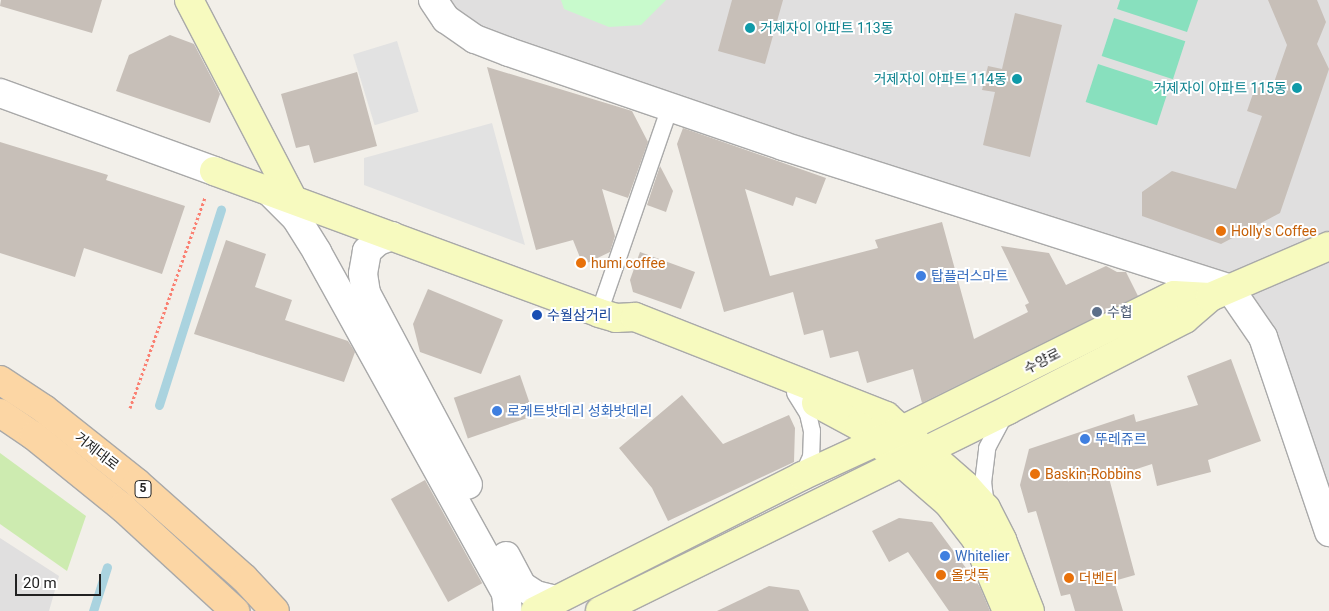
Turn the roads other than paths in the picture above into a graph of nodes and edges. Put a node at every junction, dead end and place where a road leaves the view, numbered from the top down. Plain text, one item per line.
1 (189, 0) edge
2 (433, 0) edge
3 (0, 93) edge
4 (670, 107) junction
5 (280, 194) junction
6 (392, 236) junction
7 (1329, 246) edge
8 (1220, 293) junction
9 (608, 315) junction
10 (0, 380) edge
11 (795, 393) junction
12 (1008, 410) junction
13 (0, 413) edge
14 (904, 430) junction
15 (877, 442) junction
16 (926, 449) junction
17 (900, 462) junction
18 (802, 476) junction
19 (986, 508) junction
20 (1329, 532) edge
21 (545, 606) edge
22 (234, 611) edge
23 (275, 611) edge
24 (508, 611) edge
25 (600, 611) edge
26 (1007, 611) edge
27 (1030, 611) edge

1 - 5 street
2 - 4 street
3 - 5 street
4 - 8 street
4 - 9 lane
5 - 6 street
5 - 24 street
6 - 9 street
6 - 21 street
7 - 8 street, 수양로
8 - 12 street, 수양로
8 - 14 street, 수양로
8 - 20 street
9 - 11 street
9 - 14 street
10 - 23 main road, 거제대로 / 5
11 - 15 street
11 - 18 lane
12 - 16 street, 수양로
12 - 19 lane
13 - 22 main road, 거제대로 / 5
14 - 15 street, 수양로
14 - 16 street
15 - 17 street
15 - 18 street, 수양로
16 - 17 street, 수양로
16 - 19 street
17 - 25 street, 수양로
17 - 26 street
18 - 21 street, 수양로
19 - 27 street

